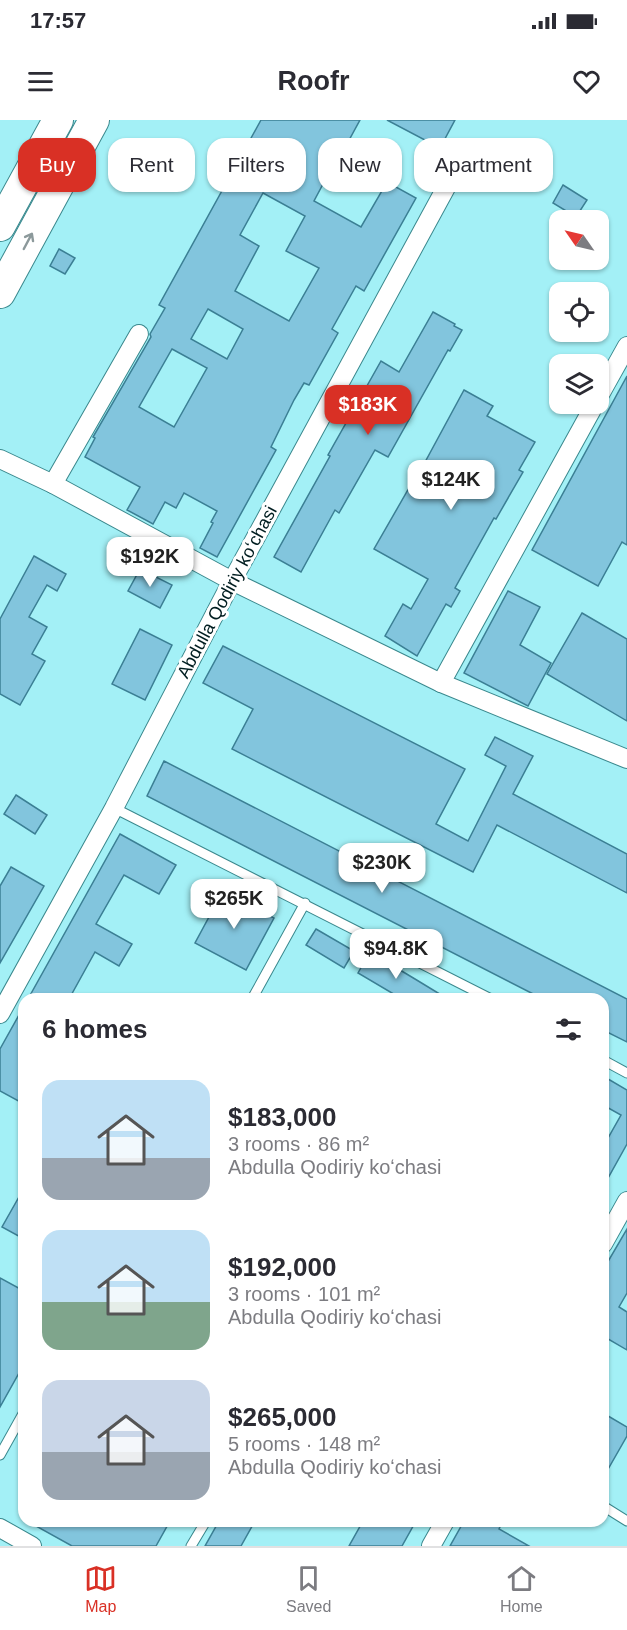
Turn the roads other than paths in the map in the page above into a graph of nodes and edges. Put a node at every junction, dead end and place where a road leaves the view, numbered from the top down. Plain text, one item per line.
1 (58, 120) edge
2 (94, 120) edge
3 (444, 192) edge
4 (0, 226) edge
5 (0, 293) edge
6 (139, 334) dead end
7 (627, 346) edge
8 (609, 378) edge
9 (590, 414) edge
10 (0, 459) edge
11 (53, 484) junction
12 (232, 581) junction
13 (441, 683) junction
14 (627, 759) edge
15 (114, 808) junction
16 (305, 903) junction
17 (255, 993) edge
18 (479, 993) edge
19 (0, 1014) edge
20 (609, 1063) edge
21 (627, 1073) edge
22 (627, 1201) edge
23 (609, 1233) edge
24 (18, 1423) edge
25 (0, 1455) edge
26 (609, 1510) edge
27 (627, 1521) edge
28 (202, 1527) edge
29 (442, 1527) edge
30 (0, 1528) edge
31 (32, 1546) edge
32 (191, 1546) edge
33 (431, 1546) edge

1 - 4 highway
5 -> 2 highway
3 - 12 street, Abdulla Qodiriy koʻchasi
6 - 11 street
7 - 8 street
9 - 13 street
10 - 11 street
11 - 12 street
12 - 13 street
12 - 15 street, Abdulla Qodiriy koʻchasi
13 - 14 street
15 - 16 lane
15 - 19 street, Abdulla Qodiriy koʻchasi
16 - 17 lane
16 - 18 lane
20 - 21 lane
22 - 23 street
24 - 25 lane
26 - 27 lane
28 - 32 lane
29 - 33 street
30 - 31 street

